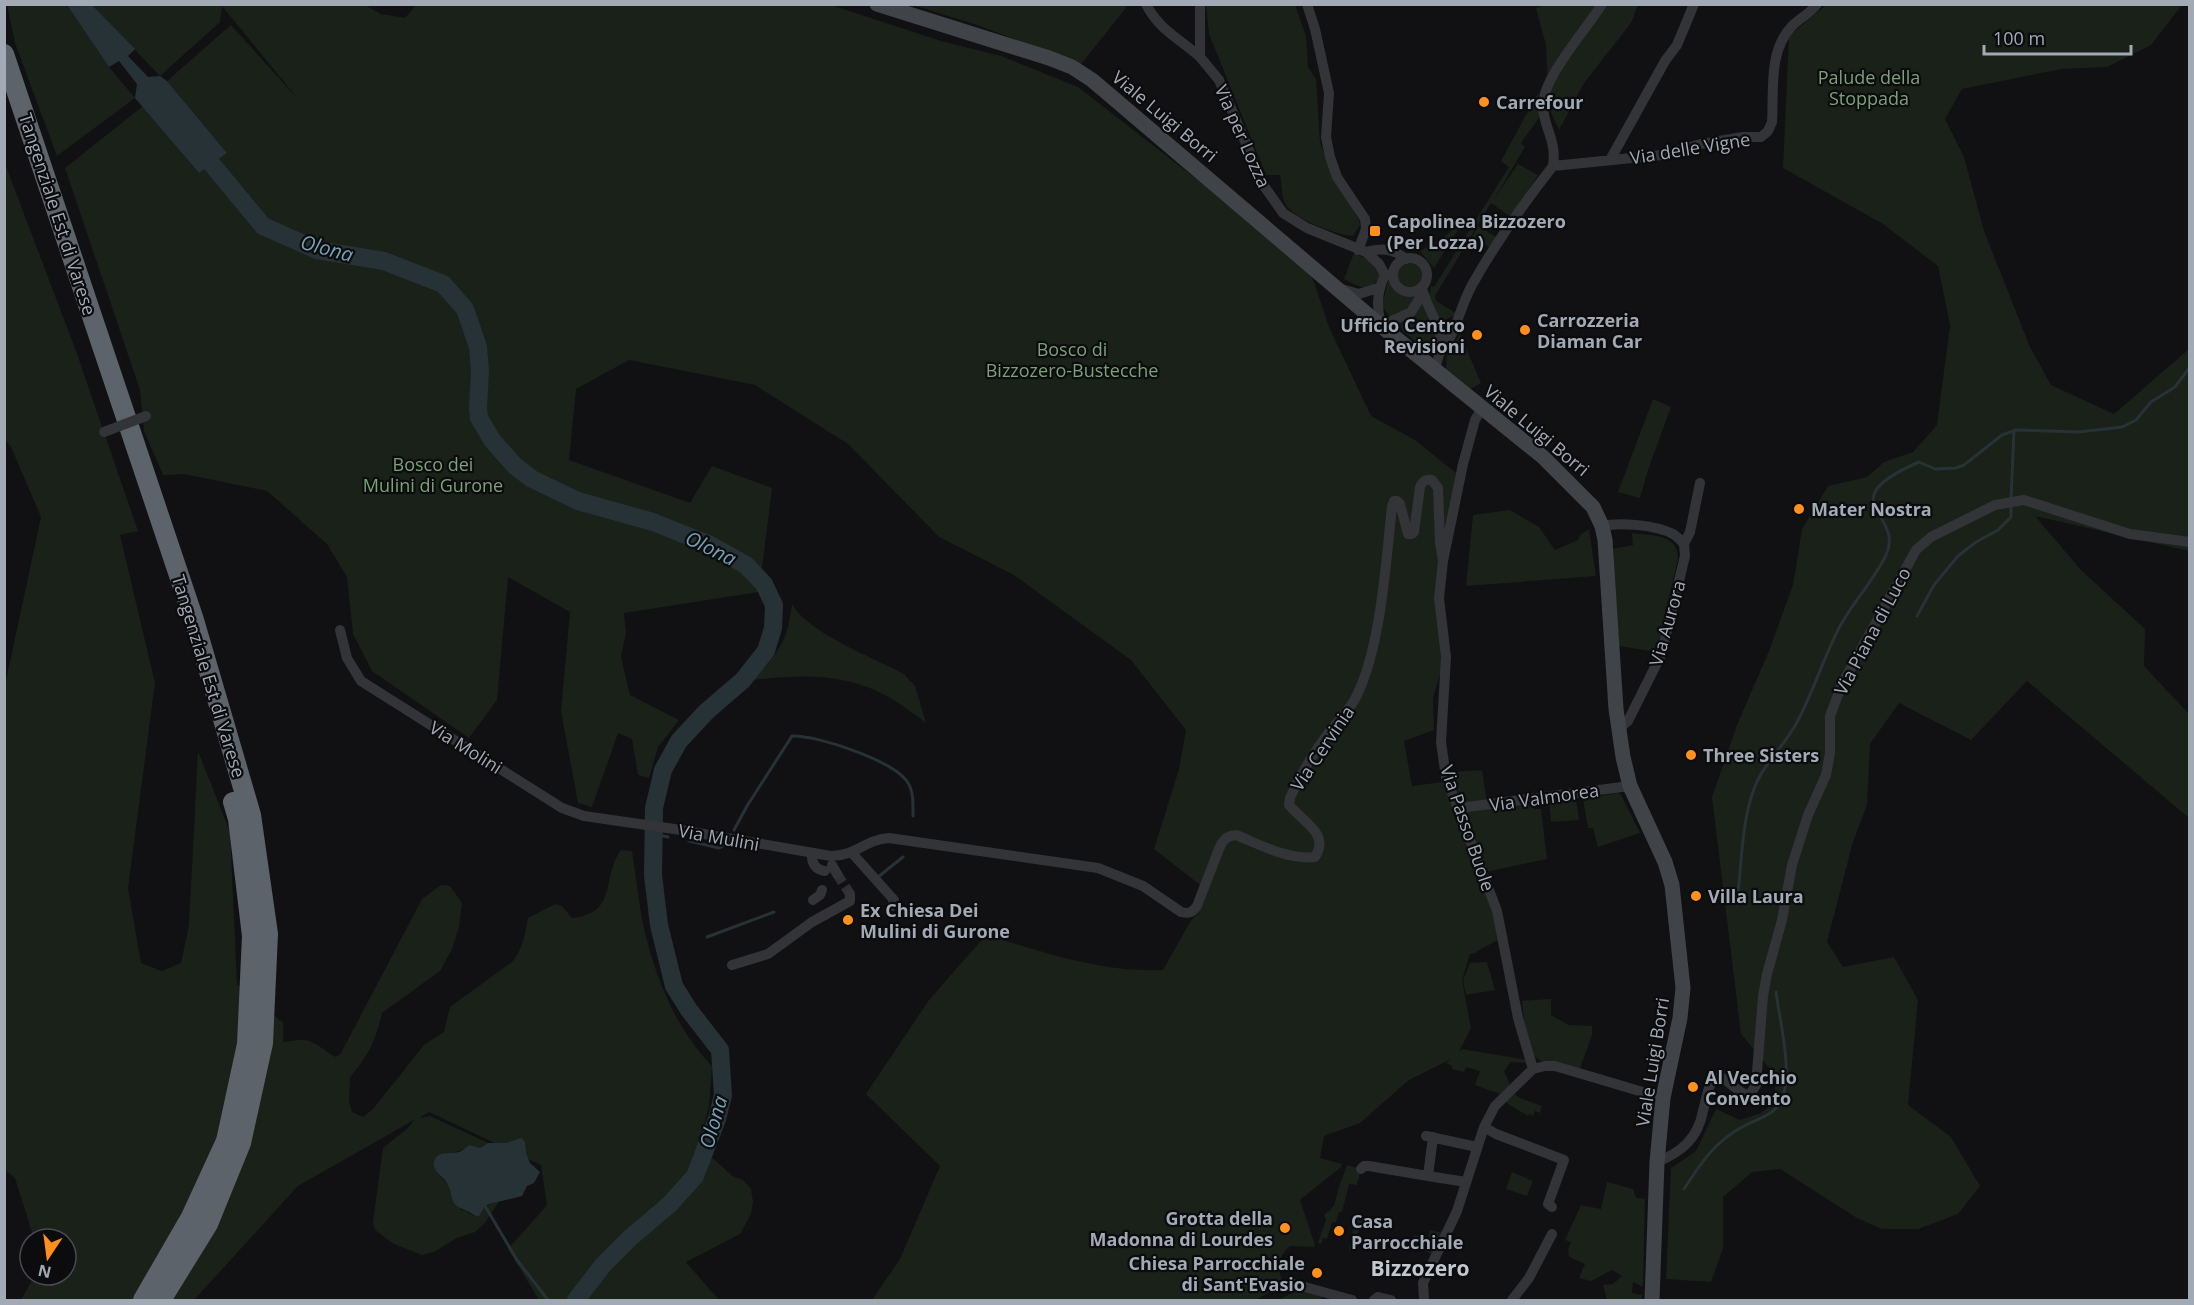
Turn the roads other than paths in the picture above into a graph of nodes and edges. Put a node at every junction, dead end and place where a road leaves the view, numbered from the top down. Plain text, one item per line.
1 (877, 4) edge
2 (1146, 4) edge
3 (1200, 4) edge
4 (1307, 4) edge
5 (1602, 4) edge
6 (1694, 4) edge
7 (1817, 4) edge
8 (4, 54) edge
9 (1200, 57) junction
10 (4, 95) edge
11 (1610, 160) junction
12 (1553, 166) junction
13 (1362, 251) junction
14 (1406, 259) junction
15 (1389, 276) junction
16 (1337, 288) junction
17 (1378, 288) junction
18 (1423, 290) junction
19 (1455, 324) junction
20 (1381, 326) junction
21 (1440, 329) junction
22 (1441, 352) junction
23 (1434, 370) junction
24 (1482, 408) junction
25 (146, 416) dead end
26 (104, 432) dead end
27 (1700, 483) dead end
28 (1602, 526) junction
29 (2190, 542) edge
30 (1684, 544) junction
31 (1443, 561) junction
32 (340, 630) dead end
33 (1619, 729) junction
34 (1630, 786) junction
35 (1459, 808) junction
36 (626, 822) joint
37 (955, 848) joint
38 (812, 853) junction
39 (852, 853) junction
40 (829, 873) junction
41 (850, 894) dead end
42 (813, 900) dead end
43 (892, 906) dead end
44 (732, 965) dead end
45 (1533, 1069) junction
46 (1663, 1098) junction
47 (1484, 1127) junction
48 (1477, 1147) junction
49 (1657, 1162) junction
50 (1361, 1169) dead end
51 (1428, 1176) junction
52 (1466, 1182) junction
53 (1552, 1207) dead end
54 (1552, 1234) dead end
55 (1294, 1284) dead end
56 (143, 1300) edge
57 (161, 1300) edge
58 (1349, 1300) edge
59 (1374, 1300) edge
60 (1391, 1300) edge
61 (1424, 1300) edge
62 (1512, 1300) edge
63 (1652, 1300) edge

1 - 16 main road, Viale Luigi Borri
2 - 9 street, Via per Lozza
3 - 9 street
4 - 13 street
5 - 12 street
6 - 11 street, Via delle Vigne
7 - 11 street, Via delle Vigne
8 - 57 highway, Tangenziale Est di Varese
9 - 13 street, Via per Lozza
10 - 56 highway, Tangenziale Est di Varese
11 - 12 street, Via delle Vigne
12 - 19 street
13 - 14 street, Via per Lozza
13 - 15 street, Via per Lozza
14 - 15 street
14 - 18 street
15 - 17 street
15 - 18 street
16 - 17 street
16 - 20 main road, Viale Luigi Borri
17 - 20 street
18 - 20 street
18 - 21 street
19 - 21 street
19 - 22 street
20 - 23 main road, Viale Luigi Borri
21 - 22 street
22 - 23 street
23 - 24 main road, Viale Luigi Borri
24 - 28 main road, Viale Luigi Borri
24 - 31 street, Via Passo Buole
25 - 26 street, bridge
27 - 30 street, Via Aurora
28 - 30 street
28 - 33 main road, Viale Luigi Borri
29 - 49 street, Via Piana di Luco
30 - 33 street, Via Aurora
31 - 35 street, Via Passo Buole
31 - 37 street, Via Cervinia
32 - 36 street, Via Molini
33 - 34 main road, Viale Luigi Borri
34 - 35 street, Via Valmorea
34 - 46 main road, Viale Luigi Borri
35 - 45 street, Via Passo Buole
36 - 38 street, Via Mulini
37 - 39 street, Via Mulini
38 - 40 street, Via Mulini
38 - 40 street
39 - 40 street, Via Mulini
39 - 43 street
40 - 42 street
41 - 44 street
45 - 46 street
45 - 47 street
46 - 49 main road, Viale Luigi Borri
47 - 48 street
47 - 53 street
48 - 51 street
48 - 52 street
49 - 63 main road, Viale Luigi Borri
50 - 51 street
51 - 52 street
52 - 61 street
54 - 62 street
55 - 58 street
59 - 60 street

